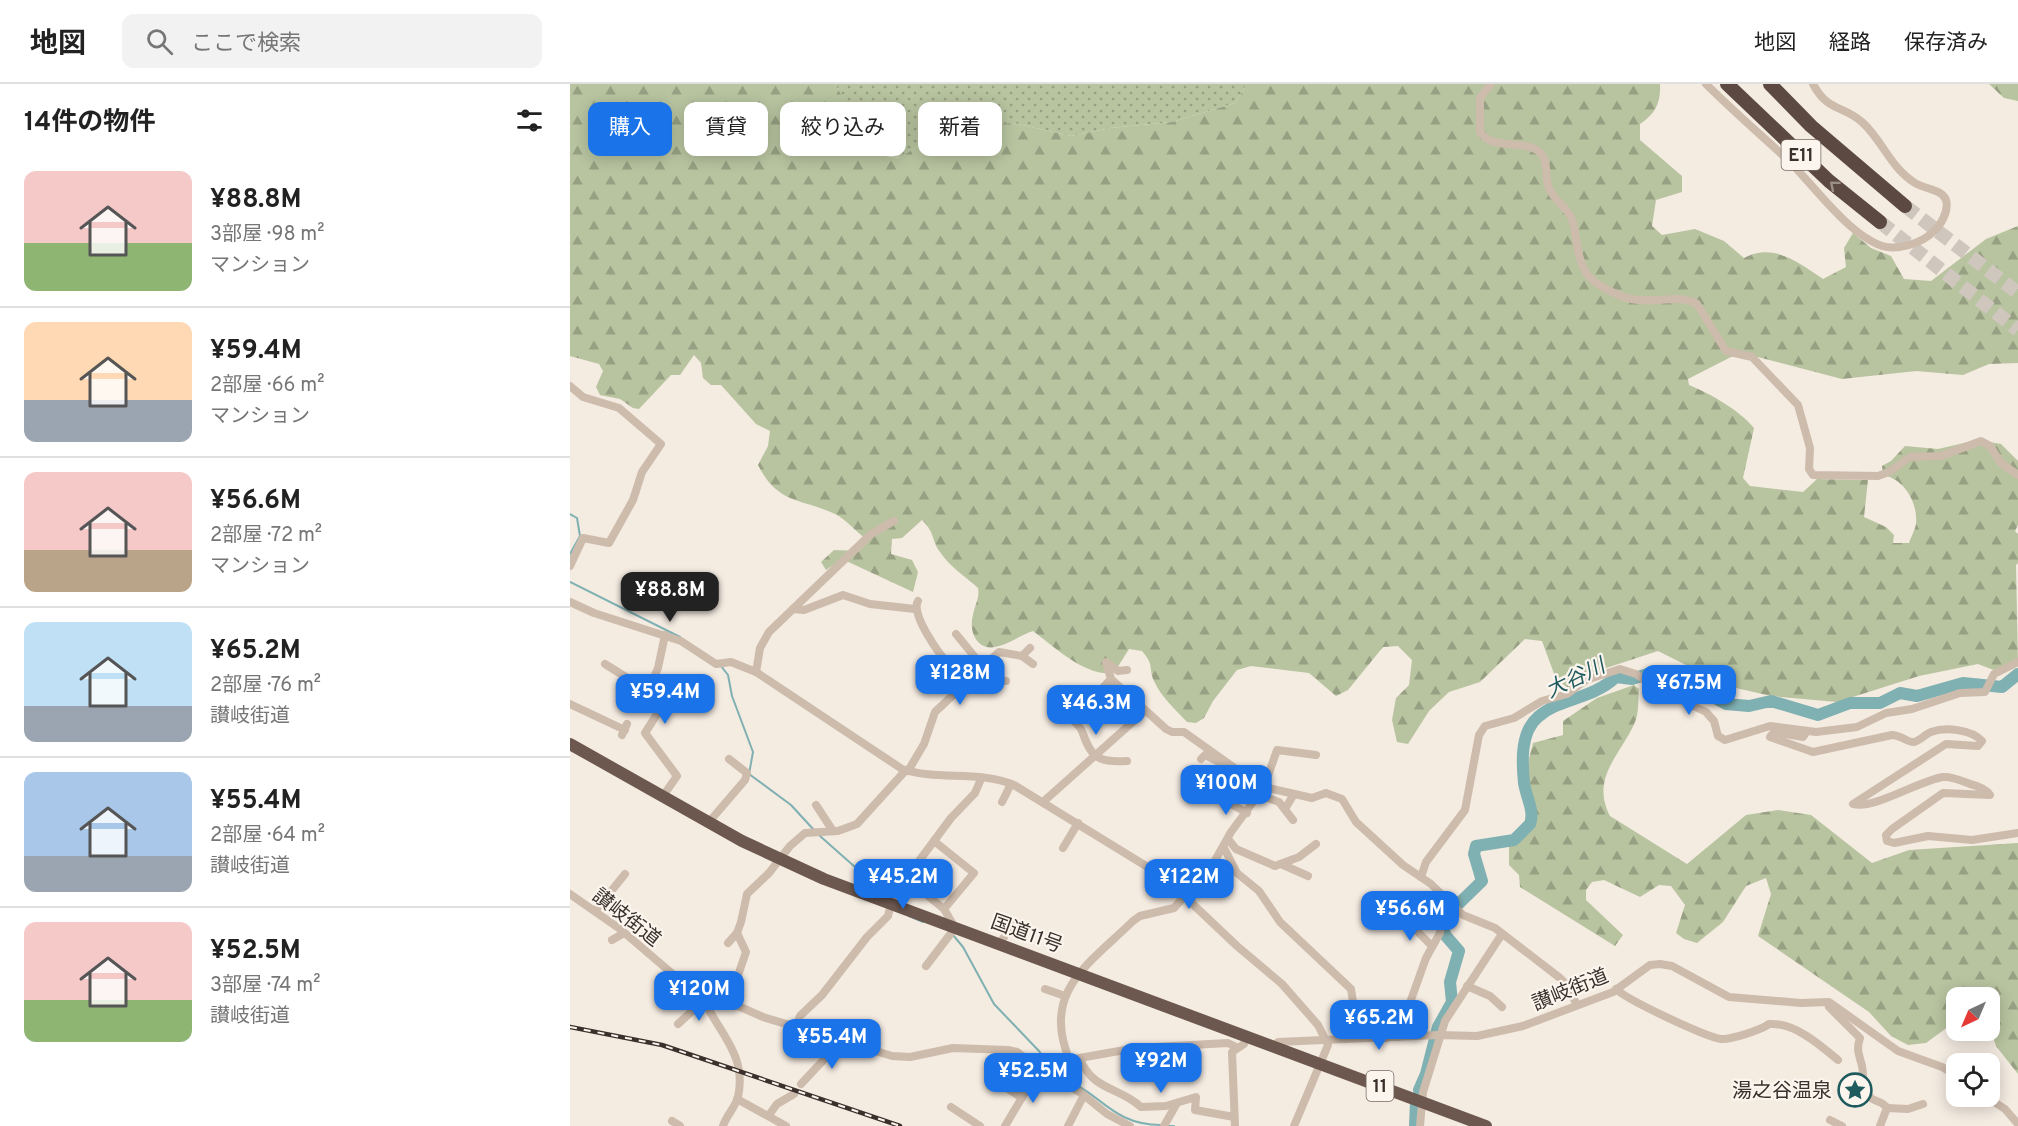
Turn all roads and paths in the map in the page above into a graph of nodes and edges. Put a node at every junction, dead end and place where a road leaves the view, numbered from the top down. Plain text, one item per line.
1 (1491, 84) edge
2 (1706, 84) edge
3 (1727, 84) edge
4 (1770, 84) edge
5 (1813, 84) edge
6 (1905, 206) tunnel mouth
7 (1880, 222) tunnel mouth
8 (570, 386) edge
9 (2018, 475) edge
10 (894, 521) dead end
11 (570, 566) edge
12 (570, 602) edge
13 (793, 609) junction
14 (956, 634) dead end
15 (665, 635) junction
16 (1030, 648) dead end
17 (1022, 656) junction
18 (2018, 662) edge
19 (604, 664) dead end
20 (1034, 664) dead end
21 (983, 667) junction
22 (1127, 670) dead end
23 (756, 672) junction
24 (970, 678) junction
25 (1111, 679) junction
26 (1005, 681) dead end
27 (648, 691) junction
28 (571, 707) edge
29 (1145, 711) junction
30 (625, 730) dead end
31 (1807, 731) junction
32 (570, 744) edge
33 (1316, 755) dead end
34 (1095, 757) junction
35 (729, 759) dead end
36 (1201, 759) dead end
37 (1126, 761) dead end
38 (1227, 763) junction
39 (907, 771) junction
40 (981, 779) junction
41 (1011, 784) junction
42 (1264, 787) junction
43 (1294, 794) junction
44 (1260, 795) junction
45 (663, 796) junction
46 (1219, 797) dead end
47 (1002, 802) dead end
48 (1043, 802) junction
49 (816, 805) dead end
50 (1285, 809) junction
51 (1247, 813) junction
52 (1293, 820) dead end
53 (709, 822) junction
54 (1078, 823) junction
55 (833, 831) junction
56 (2018, 833) edge
57 (1228, 839) junction
58 (934, 841) junction
59 (1316, 844) dead end
60 (1063, 848) dead end
61 (1224, 848) junction
62 (779, 860) junction
63 (1281, 864) junction
64 (625, 874) dead end
65 (1308, 876) dead end
66 (1421, 877) junction
67 (906, 878) junction
68 (570, 894) edge
69 (1185, 896) junction
70 (892, 904) junction
71 (1454, 906) junction
72 (944, 909) junction
73 (595, 911) junction
74 (1405, 919) dead end
75 (1015, 922) dead end
76 (958, 928) junction
77 (624, 933) junction
78 (737, 933) junction
79 (1502, 934) junction
80 (612, 940) dead end
81 (728, 943) dead end
82 (969, 943) dead end
83 (999, 944) junction
84 (1432, 946) junction
85 (926, 966) dead end
86 (1080, 974) junction
87 (1467, 986) junction
88 (1045, 989) dead end
89 (1617, 989) junction
90 (1065, 996) junction
91 (1825, 1002) junction
92 (706, 1003) junction
93 (1577, 1005) junction
94 (736, 1006) junction
95 (1502, 1007) dead end
96 (678, 1024) dead end
97 (796, 1027) junction
98 (1437, 1036) junction
99 (1396, 1037) junction
100 (1246, 1038) junction
101 (1386, 1038) junction
102 (837, 1040) junction
103 (1324, 1040) junction
104 (1141, 1047) junction
105 (1236, 1047) junction
106 (1273, 1048) junction
107 (1080, 1059) junction
108 (1838, 1060) dead end
109 (1070, 1061) junction
110 (1322, 1066) junction
111 (1039, 1069) junction
112 (1946, 1069) edge
113 (1138, 1074) dead end
114 (1052, 1075) junction
115 (1001, 1083) dead end
116 (801, 1084) dead end
117 (794, 1094) dead end
118 (1084, 1095) junction
119 (1022, 1098) junction
120 (737, 1099) junction
121 (1422, 1101) junction
122 (1177, 1103) junction
123 (1923, 1104) dead end
124 (2000, 1106) edge
125 (951, 1107) dead end
126 (1887, 1108) junction
127 (769, 1115) junction
128 (1234, 1116) junction
129 (1830, 1120) dead end
130 (672, 1121) dead end
131 (2018, 1124) edge
132 (680, 1126) edge
133 (723, 1126) edge
134 (786, 1126) edge
135 (980, 1126) edge
136 (1005, 1126) edge
137 (1068, 1126) edge
138 (1130, 1126) edge
139 (1164, 1126) edge
140 (1235, 1126) edge
141 (1294, 1126) edge
142 (1420, 1126) edge
143 (1486, 1126) edge
144 (1842, 1126) edge
145 (1880, 1126) edge

1 - 9 street
2 - 5 street
7 -> 3 highway, E11
4 - 6 highway, E11
8 - 11 street
10 - 13 street
12 - 15 street
13 - 23 street
13 - 24 street
14 - 21 street
15 - 23 street
15 - 27 street
16 - 17 street
17 - 20 street
17 - 21 street
18 - 31 street
19 - 27 street
21 - 24 street
22 - 25 street
23 - 39 street
24 - 26 street
24 - 39 street
25 - 29 street
25 - 34 street
27 - 45 street
28 - 30 street
29 - 34 street
29 - 38 street
31 - 56 street
31 - 66 street
32 - 45 highway, 国道11号 / 11
33 - 42 street
34 - 37 street
34 - 48 street
35 - 53 street
36 - 38 street
38 - 42 street
39 - 40 street
39 - 55 street
40 - 41 street
40 - 58 street
41 - 47 street
41 - 48 street
42 - 43 street
42 - 44 street
43 - 50 street
43 - 66 street
44 - 50 street
44 - 51 street
45 - 53 highway, 国道11号 / 11
46 - 51 street
48 - 54 street
49 - 55 street
50 - 52 street
51 - 57 street
53 - 62 highway, 国道11号 / 11
54 - 60 street
54 - 69 street
55 - 62 street
57 - 61 street
57 - 63 street
58 - 67 street
58 - 72 street
59 - 63 street
61 - 69 street
61 - 101 street
62 - 70 highway, 国道11号 / 11
62 - 78 street
63 - 65 street
64 - 73 street
66 - 71 street
67 - 70 street
67 - 72 street
68 - 73 street, 讃岐街道
69 - 86 street
69 - 103 street
70 - 76 highway, 国道11号 / 11
70 - 97 street
71 - 79 street
71 - 84 street
72 - 76 street
73 - 77 street, 讃岐街道
74 - 84 street
75 - 83 street
76 - 82 street
76 - 83 highway, 国道11号 / 11
76 - 85 street
77 - 80 street
77 - 92 street, 讃岐街道
78 - 81 street
78 - 94 street
79 - 87 street
79 - 93 street
83 - 86 highway, 国道11号 / 11
84 - 99 street
86 - 90 street
86 - 100 highway, 国道11号 / 11
87 - 95 street
87 - 98 street
88 - 90 street
89 - 91 street, 讃岐街道
89 - 93 street, 讃岐街道
89 - 108 street
90 - 109 street
91 - 112 street, 讃岐街道
91 - 126 street
92 - 94 street
92 - 96 street
92 - 120 street
93 - 98 street, 讃岐街道
94 - 97 street
97 - 102 street
98 - 99 street, 讃岐街道
98 - 121 street
99 - 101 street, 讃岐街道
100 - 105 street
100 - 106 highway, 国道11号 / 11
101 - 103 street, 讃岐街道
102 - 111 street
102 - 116 street
103 - 106 street, 讃岐街道
103 - 110 street
104 - 105 street
104 - 107 street
104 - 113 street
105 - 128 street
106 - 110 highway, 国道11号 / 11
107 - 109 street
107 - 122 street
109 - 114 street
110 - 121 highway, 国道11号 / 11
110 - 141 street
111 - 114 street
111 - 119 street
114 - 118 street
115 - 119 street
117 - 127 street
118 - 137 street
118 - 138 street
119 - 136 street
120 - 127 street
120 - 133 street
121 - 142 street
121 - 143 highway, 国道11号 / 11
122 - 128 street
122 - 139 street
123 - 126 street
124 - 131 street
125 - 135 street
126 - 145 street
127 - 134 street
128 - 140 street
129 - 144 street
130 - 132 street

